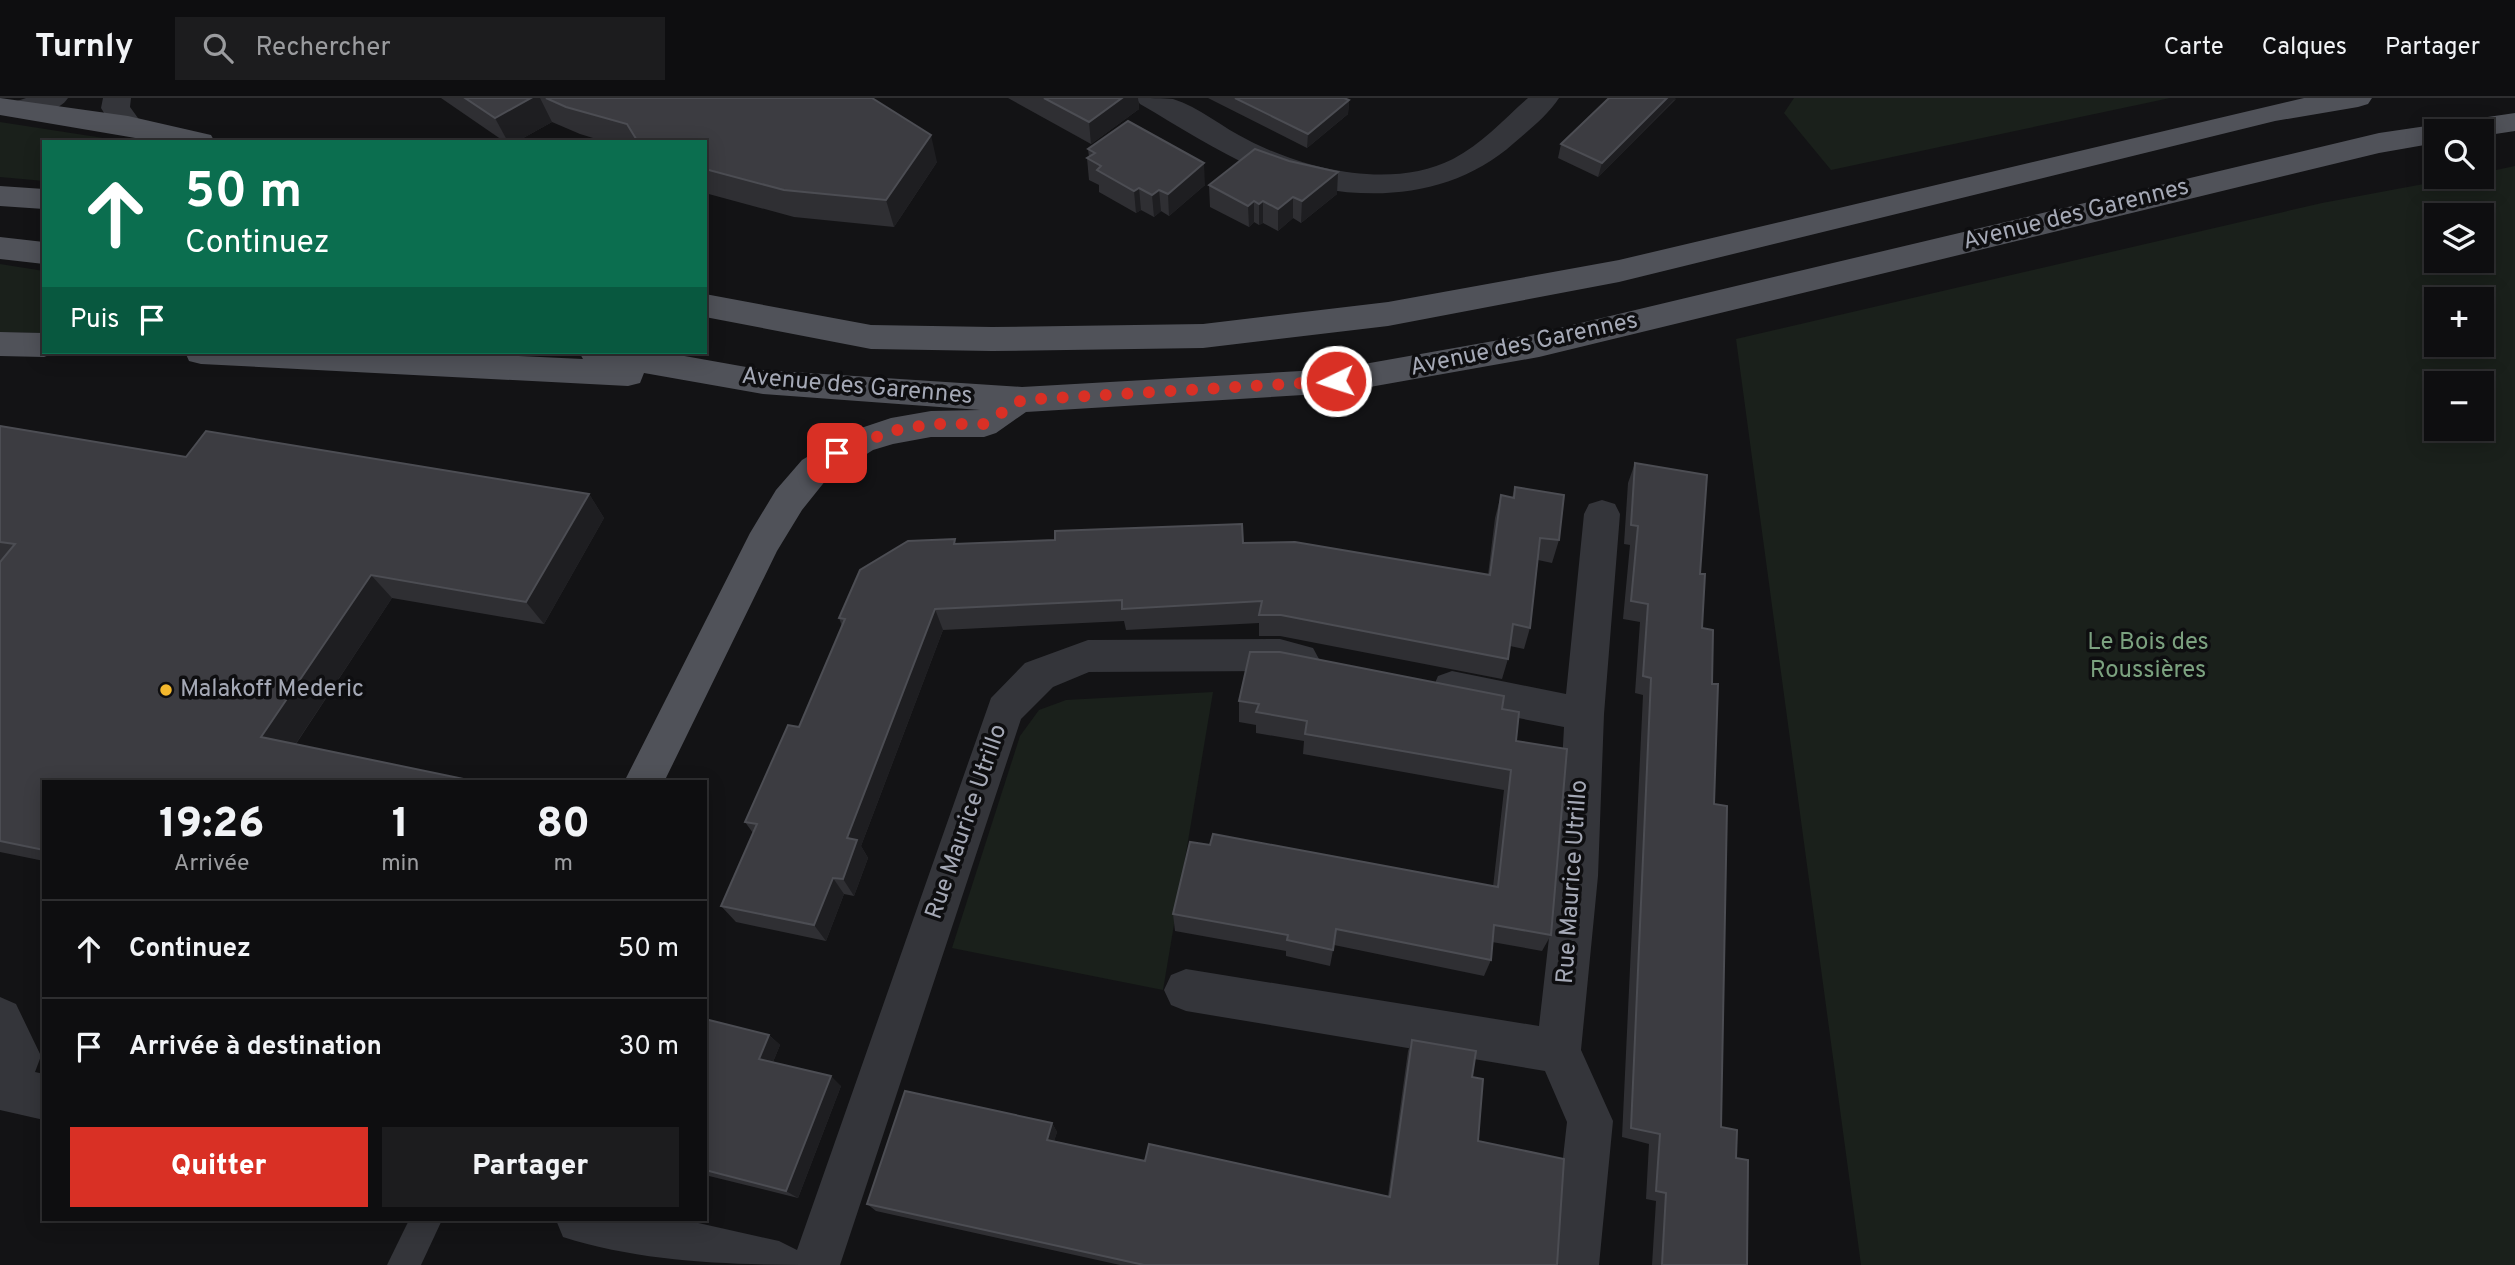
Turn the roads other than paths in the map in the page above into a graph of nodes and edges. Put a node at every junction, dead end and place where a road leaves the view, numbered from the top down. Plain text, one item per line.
1 (54, 98) edge
2 (117, 98) edge
3 (1150, 98) edge
4 (1545, 98) edge
5 (2358, 98) edge
6 (12, 108) edge
7 (2515, 122) edge
8 (128, 125) junction
9 (2494, 125) edge
10 (2424, 136) edge
11 (192, 140) edge
12 (0, 196) edge
13 (42, 199) edge
14 (0, 247) edge
15 (42, 253) edge
16 (713, 305) edge
17 (0, 344) edge
18 (42, 345) edge
19 (238, 354) edge
20 (606, 354) edge
21 (763, 382) junction
22 (1022, 400) junction
23 (1602, 513) dead end
24 (1333, 665) edge
25 (1412, 681) edge
26 (1584, 714) junction
27 (644, 780) edge
28 (1186, 990) dead end
29 (0, 1019) edge
30 (1559, 1051) junction
31 (0, 1087) edge
32 (42, 1097) edge
33 (426, 1221) edge
34 (584, 1221) edge
35 (404, 1265) edge
36 (779, 1265) edge
37 (816, 1265) edge
38 (1575, 1265) edge

1 - 6 street
2 - 8 street
3 - 4 street
5 - 16 main road
6 - 8 main road
7 - 9 main road
8 - 11 main road
10 - 22 main road, Avenue des Garennes
12 - 13 main road
14 - 15 main road
17 - 18 main road
19 - 21 main road
20 - 21 main road, Avenue des Garennes
21 - 22 main road, Avenue des Garennes
22 - 27 main road
23 - 26 street, Rue Maurice Utrillo
24 - 37 street, Rue Maurice Utrillo
25 - 26 street
26 - 30 street, Rue Maurice Utrillo
28 - 30 street
29 - 31 street
30 - 38 street, Rue Maurice Utrillo
31 - 32 street
33 - 35 lane
34 - 36 street

